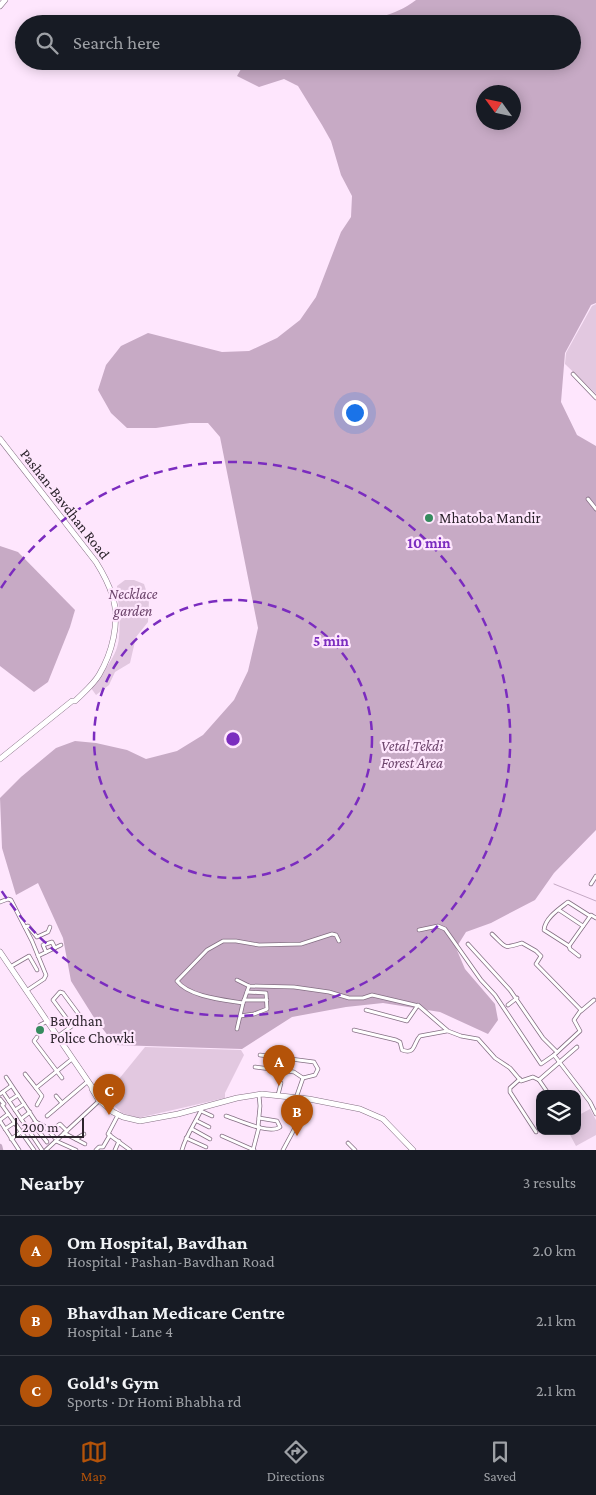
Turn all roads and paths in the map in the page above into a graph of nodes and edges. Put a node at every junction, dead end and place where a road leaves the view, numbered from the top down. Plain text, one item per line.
1 (4, 0) edge
2 (0, 6) edge
3 (573, 374) dead end
4 (596, 398) edge
5 (0, 439) edge
6 (588, 499) dead end
7 (596, 509) edge
8 (0, 759) edge
9 (596, 876) edge
10 (591, 884) dead end
11 (0, 902) edge
12 (559, 910) junction
13 (591, 915) junction
14 (596, 918) edge
15 (583, 926) junction
16 (25, 927) junction
17 (50, 927) dead end
18 (419, 930) dead end
19 (492, 934) dead end
20 (338, 941) dead end
21 (468, 944) dead end
22 (61, 945) dead end
23 (569, 946) junction
24 (55, 948) junction
25 (0, 952) edge
26 (46, 952) junction
27 (38, 956) junction
28 (579, 956) dead end
29 (10, 968) junction
30 (37, 970) dead end
31 (237, 980) dead end
32 (250, 986) junction
33 (25, 991) junction
34 (248, 992) junction
35 (517, 998) junction
36 (267, 1000) junction
37 (594, 1000) dead end
38 (244, 1002) junction
39 (418, 1005) junction
40 (508, 1005) dead end
41 (366, 1010) dead end
42 (581, 1011) junction
43 (240, 1016) junction
44 (46, 1022) junction
45 (70, 1023) junction
46 (40, 1025) dead end
47 (237, 1029) dead end
48 (354, 1030) dead end
49 (448, 1031) junction
50 (37, 1037) dead end
51 (57, 1038) junction
52 (577, 1047) dead end
53 (555, 1054) junction
54 (260, 1055) dead end
55 (72, 1059) junction
56 (559, 1062) junction
57 (254, 1068) dead end
58 (57, 1072) junction
59 (24, 1074) dead end
60 (6, 1077) dead end
61 (62, 1078) dead end
62 (303, 1078) junction
63 (520, 1080) junction
64 (539, 1080) junction
65 (87, 1082) junction
66 (281, 1083) dead end
67 (11, 1086) junction
68 (36, 1088) junction
69 (546, 1090) edge
70 (1, 1093) edge
71 (259, 1094) junction
72 (18, 1095) junction
73 (56, 1096) dead end
74 (278, 1096) junction
75 (0, 1098) edge
76 (299, 1098) junction
77 (308, 1099) junction
78 (100, 1100) junction
79 (9, 1101) junction
80 (62, 1103) junction
81 (24, 1104) junction
82 (37, 1105) dead end
83 (1, 1106) edge
84 (202, 1109) junction
85 (15, 1110) junction
86 (30, 1112) junction
87 (302, 1112) junction
88 (8, 1114) junction
89 (596, 1114) edge
90 (118, 1115) junction
91 (47, 1116) dead end
92 (212, 1116) dead end
93 (226, 1116) dead end
94 (259, 1118) junction
95 (21, 1119) junction
96 (0, 1121) edge
97 (197, 1121) junction
98 (14, 1123) junction
99 (35, 1123) junction
100 (56, 1127) dead end
101 (209, 1127) dead end
102 (258, 1127) junction
103 (28, 1128) junction
104 (5, 1129) junction
105 (192, 1129) junction
106 (67, 1132) junction
107 (536, 1132) dead end
108 (21, 1133) junction
109 (84, 1134) dead end
110 (110, 1135) junction
111 (222, 1136) dead end
112 (186, 1138) junction
113 (11, 1139) junction
114 (75, 1139) junction
115 (210, 1139) dead end
116 (56, 1140) junction
117 (46, 1142) dead end
118 (119, 1142) junction
119 (348, 1143) dead end
120 (85, 1144) dead end
121 (206, 1147) dead end
122 (104, 1148) edge
123 (125, 1148) edge
124 (19, 1150) edge
125 (34, 1150) edge
126 (42, 1150) edge
127 (46, 1150) edge
128 (76, 1150) edge
129 (96, 1150) edge
130 (115, 1150) edge
131 (130, 1150) edge
132 (182, 1150) edge
133 (254, 1150) edge
134 (283, 1150) edge
135 (354, 1150) edge
136 (410, 1150) edge

1 - 2 main road
3 - 4 street
5 - 8 main road, Pashan-Bavdhan Road
6 - 7 street
9 - 10 street
11 - 16 street
12 - 13 street
12 - 15 street
12 - 23 street
13 - 14 street
13 - 15 street
15 - 23 street
16 - 17 street
16 - 27 street
18 - 53 street
19 - 42 street
20 - 38 street
21 - 35 street
22 - 24 street
23 - 28 street
24 - 26 street
24 - 26 street
25 - 29 main road
26 - 27 street
27 - 33 street
29 - 30 street
29 - 33 main road
31 - 32 street
32 - 34 street
32 - 39 street
33 - 44 main road
34 - 36 street
34 - 38 street
35 - 40 street
35 - 53 street
36 - 38 street
36 - 43 street
37 - 42 street
38 - 43 street
39 - 41 street
39 - 49 street
42 - 53 street
43 - 47 street
44 - 46 street
44 - 51 main road
45 - 45 street
45 - 51 street
48 - 49 street
49 - 63 street
50 - 58 street
51 - 55 main road
52 - 56 street
53 - 56 street
54 - 62 street
55 - 58 street
55 - 65 main road
56 - 64 street
56 - 89 street
57 - 62 street
58 - 61 street
58 - 68 street
59 - 68 street
60 - 67 street
62 - 76 street
63 - 64 street
63 - 107 street
64 - 69 street
65 - 78 main road
65 - 80 street
66 - 74 street
67 - 70 street
67 - 72 street
68 - 82 street
70 - 79 street
71 - 74 main road
71 - 84 main road
71 - 94 street
72 - 79 street
72 - 81 street
73 - 80 street
74 - 76 main road
75 - 83 street
76 - 77 main road
76 - 87 street
77 - 87 street
77 - 136 main road
78 - 90 main road
78 - 106 street
79 - 85 street
80 - 91 street
81 - 85 street
81 - 86 street
83 - 88 street
84 - 90 main road
84 - 92 street
84 - 97 street
85 - 95 street
86 - 95 street
86 - 99 street
87 - 134 street
88 - 96 street
88 - 98 street
90 - 110 street
93 - 102 street
94 - 102 street
94 - 102 street
95 - 103 street
96 - 104 street
97 - 101 street
97 - 105 street
98 - 104 street
98 - 108 street
99 - 103 street
99 - 116 street
99 - 117 street
100 - 106 street
102 - 133 street
103 - 108 street
103 - 126 street
104 - 113 street
105 - 112 street
105 - 115 street
106 - 114 street
106 - 116 street
108 - 113 street
108 - 125 street
109 - 114 street
110 - 118 street
110 - 122 street
111 - 133 street
112 - 121 street
112 - 132 street
113 - 124 street
114 - 120 street
116 - 127 street
116 - 128 street
118 - 123 street
118 - 130 street
119 - 135 street
122 - 129 street
123 - 131 street

